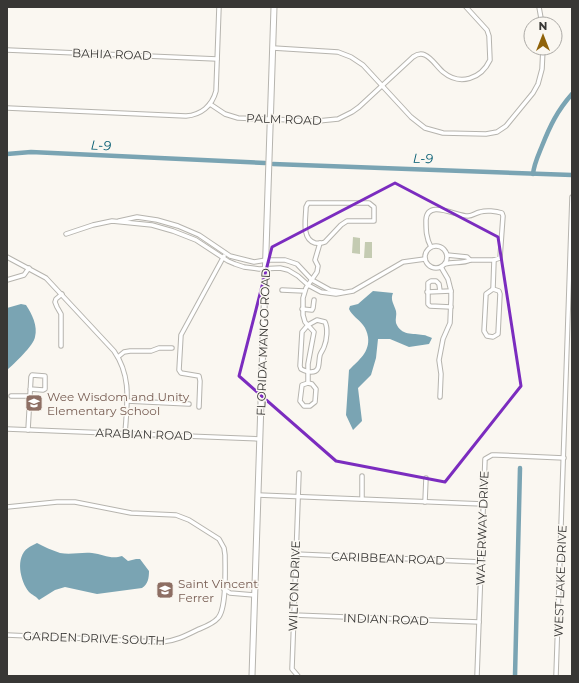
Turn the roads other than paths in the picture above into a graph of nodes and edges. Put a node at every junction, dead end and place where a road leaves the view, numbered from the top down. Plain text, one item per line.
1 (219, 7) edge
2 (274, 7) edge
3 (466, 7) edge
4 (273, 48) junction
5 (7, 50) edge
6 (543, 56) edge
7 (217, 58) junction
8 (382, 86) junction
9 (210, 104) junction
10 (7, 108) edge
11 (270, 119) junction
12 (572, 197) edge
13 (572, 210) edge
14 (118, 221) junction
15 (66, 234) dead end
16 (320, 243) junction
17 (431, 247) junction
18 (226, 253) junction
19 (447, 255) junction
20 (7, 257) edge
21 (222, 257) junction
22 (425, 259) junction
23 (266, 260) junction
24 (470, 260) junction
25 (494, 260) junction
26 (445, 264) junction
27 (441, 267) junction
28 (29, 268) junction
29 (266, 269) junction
30 (7, 280) edge
31 (312, 280) junction
32 (308, 285) junction
33 (493, 289) junction
34 (282, 290) dead end
35 (304, 291) junction
36 (440, 291) junction
37 (427, 292) junction
38 (451, 292) junction
39 (343, 293) junction
40 (62, 294) junction
41 (314, 300) dead end
42 (451, 307) junction
43 (302, 309) junction
44 (308, 325) junction
45 (61, 346) dead end
46 (172, 348) dead end
47 (118, 357) junction
48 (308, 372) junction
49 (308, 384) junction
50 (30, 389) junction
51 (11, 396) dead end
52 (30, 396) junction
53 (440, 397) dead end
54 (127, 401) junction
55 (189, 404) dead end
56 (199, 407) dead end
57 (7, 429) edge
58 (28, 430) junction
59 (126, 434) junction
60 (260, 439) junction
61 (564, 458) junction
62 (299, 473) dead end
63 (362, 476) dead end
64 (426, 478) dead end
65 (258, 495) junction
66 (298, 497) junction
67 (362, 499) junction
68 (425, 502) junction
69 (483, 504) junction
70 (7, 507) edge
71 (295, 554) junction
72 (481, 562) junction
73 (255, 585) junction
74 (224, 589) junction
75 (254, 595) junction
76 (293, 615) junction
77 (479, 622) junction
78 (7, 635) edge
79 (296, 675) edge
80 (252, 676) edge
81 (477, 676) edge
82 (556, 676) edge

1 - 7 street
2 - 4 street, FLORIDA MANGO ROAD
3 - 8 street, PALM ROAD
4 - 8 street
4 - 11 street, FLORIDA MANGO ROAD
5 - 7 street, BAHIA ROAD
6 - 8 street
7 - 9 street
8 - 11 street, PALM ROAD
9 - 10 street
9 - 11 street, PALM ROAD
11 - 23 street, FLORIDA MANGO ROAD
12 - 13 street, WEST LAKE DRIVE
13 - 61 street, WEST LAKE DRIVE
14 - 15 street
14 - 18 street
14 - 21 street
16 - 16 street
16 - 31 street
17 - 19 street
17 - 22 street
17 - 25 street
18 - 21 street
18 - 23 street
19 - 24 street
19 - 26 street
20 - 28 street
21 - 29 street
21 - 56 street
22 - 27 street
22 - 39 street
23 - 29 street, FLORIDA MANGO ROAD
23 - 31 street
24 - 25 street
24 - 26 street
25 - 33 street
26 - 27 street
27 - 38 street
28 - 30 street
28 - 40 street
29 - 32 street
29 - 60 street, FLORIDA MANGO ROAD
31 - 32 street
31 - 39 street
32 - 35 street
32 - 39 street
33 - 33 street
34 - 35 street
35 - 43 street
36 - 37 street
36 - 37 street
36 - 38 street
37 - 42 street
38 - 42 street
40 - 45 street
40 - 47 street
41 - 43 street
42 - 53 street
43 - 44 street
44 - 48 street
44 - 48 street
44 - 48 street
46 - 47 street
47 - 54 street
48 - 49 street
49 - 49 street
50 - 50 street
50 - 52 street
51 - 52 street
52 - 58 street
54 - 55 street
54 - 59 street
57 - 58 street, ARABIAN ROAD
58 - 59 street, ARABIAN ROAD
59 - 60 street, ARABIAN ROAD
60 - 65 street, FLORIDA MANGO ROAD
61 - 69 street, WATERWAY DRIVE
61 - 82 street, WEST LAKE DRIVE
62 - 66 street, WILTON DRIVE
63 - 67 street
64 - 68 street
65 - 66 street
65 - 73 street, FLORIDA MANGO ROAD
66 - 67 street
66 - 71 street, WILTON DRIVE
67 - 68 street
68 - 69 street
69 - 72 street, WATERWAY DRIVE
70 - 74 street, GARDEN DRIVE SOUTH
71 - 72 street, CARIBBEAN ROAD
71 - 76 street, WILTON DRIVE
72 - 77 street, WATERWAY DRIVE
73 - 74 street
73 - 75 street, FLORIDA MANGO ROAD
74 - 75 street
74 - 78 street, GARDEN DRIVE SOUTH
75 - 80 street, FLORIDA MANGO ROAD
76 - 77 street, INDIAN ROAD
76 - 79 street, WILTON DRIVE
77 - 81 street, WATERWAY DRIVE

